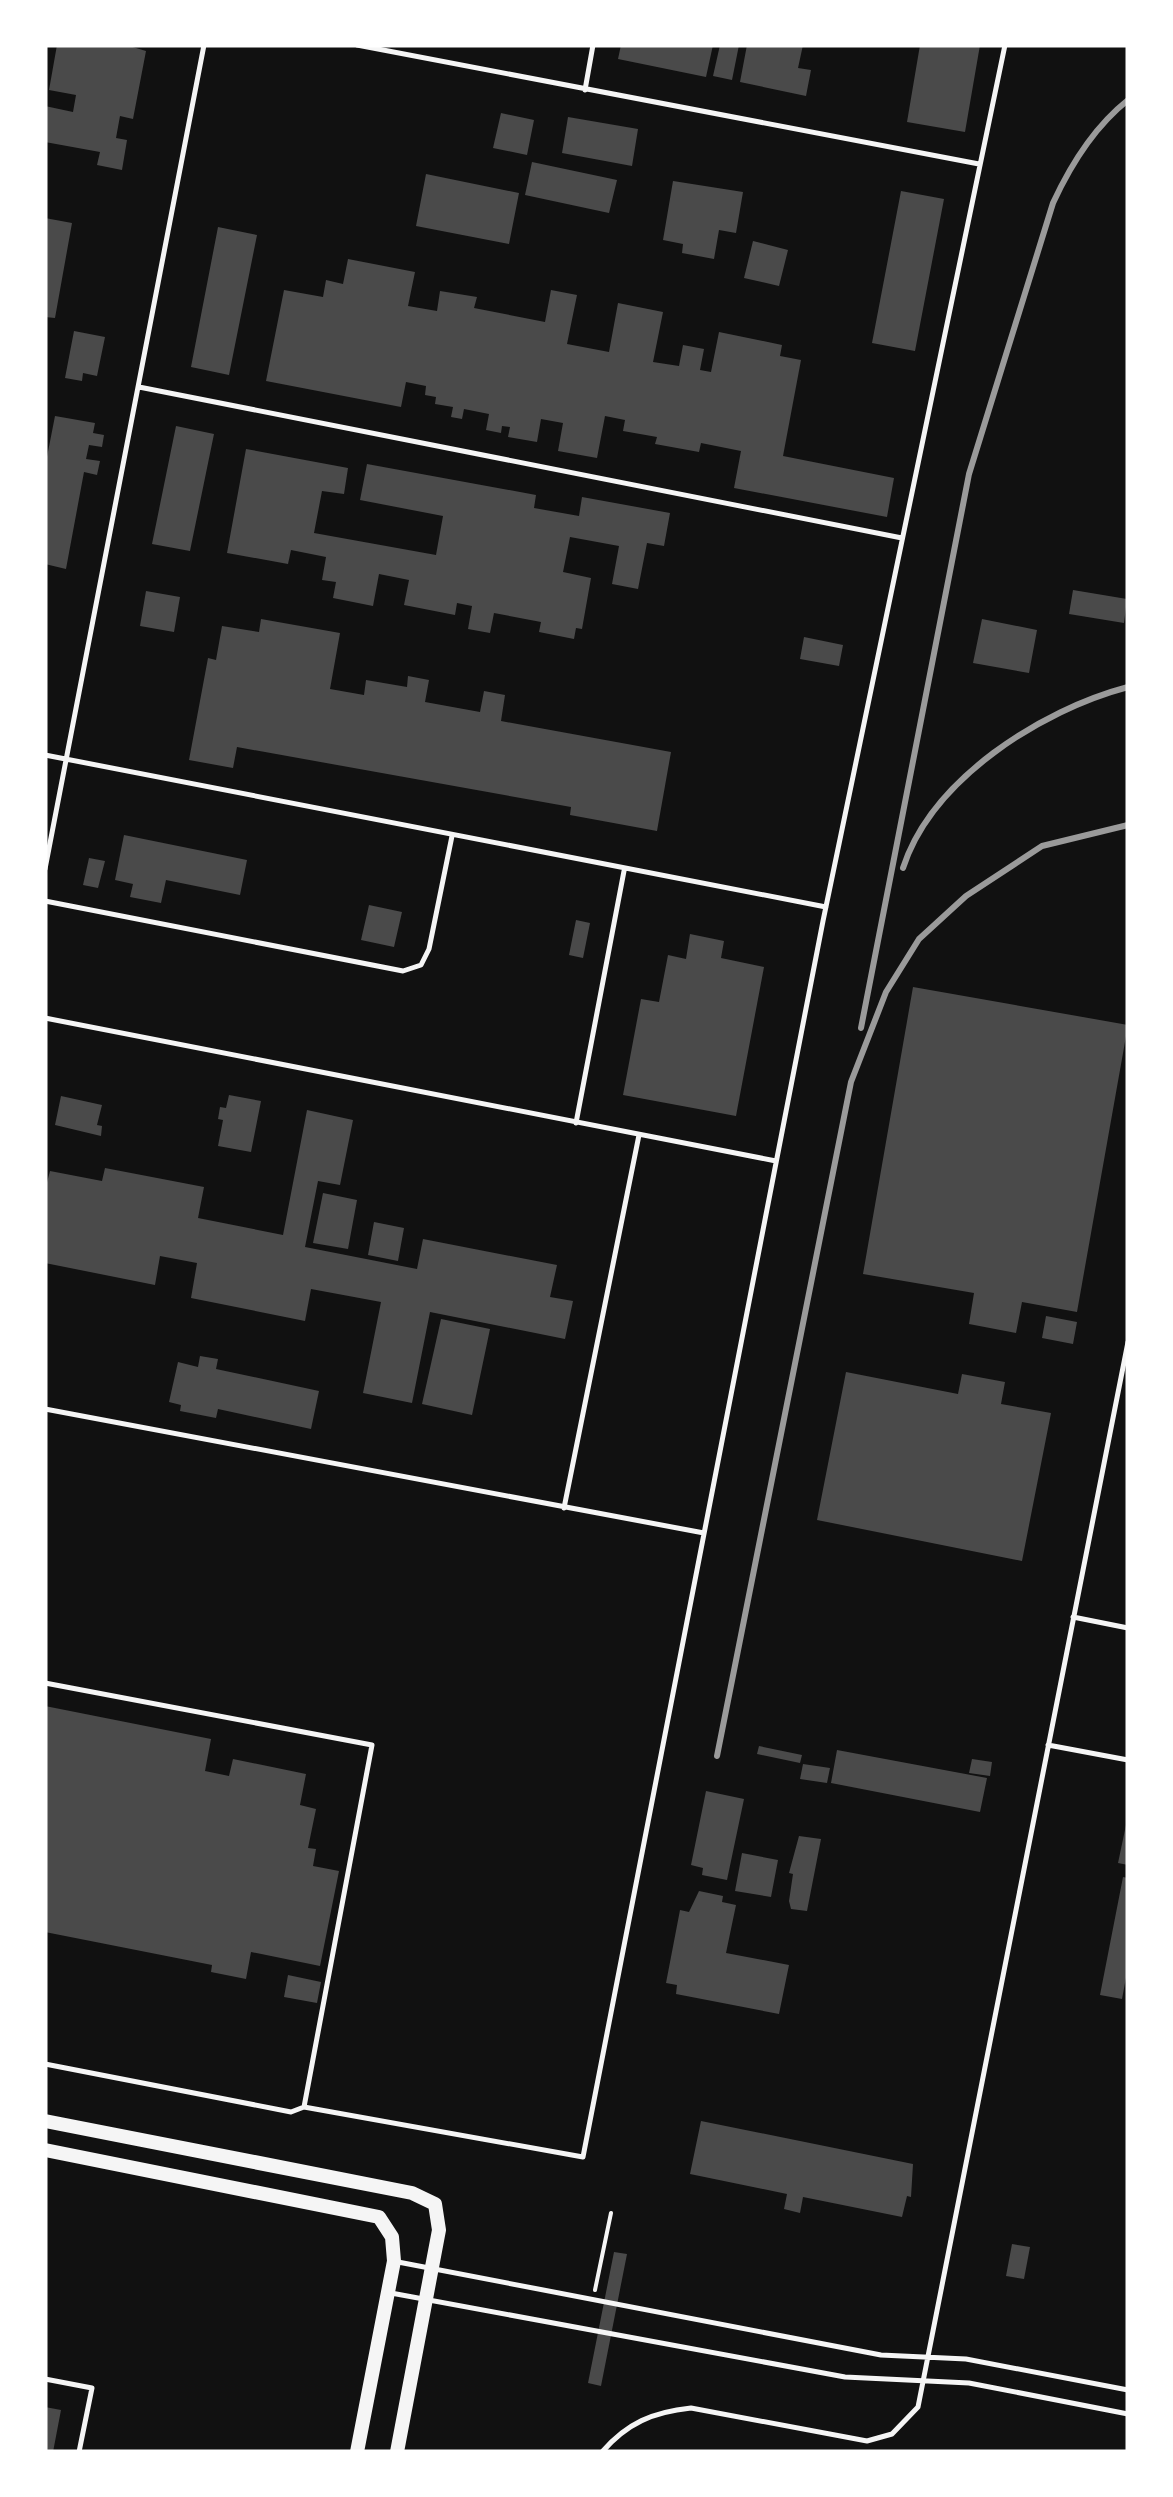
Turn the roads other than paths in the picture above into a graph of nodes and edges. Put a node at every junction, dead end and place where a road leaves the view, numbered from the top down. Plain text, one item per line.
1 (204, 45) edge
2 (357, 45) edge
3 (593, 45) edge
4 (1005, 45) edge
5 (584, 90) junction
6 (979, 164) junction
7 (140, 387) junction
8 (903, 538) junction
9 (45, 755) edge
10 (66, 760) junction
11 (452, 836) junction
12 (45, 868) edge
13 (624, 871) junction
14 (45, 901) edge
15 (826, 908) junction
16 (45, 1018) edge
17 (576, 1123) junction
18 (639, 1135) junction
19 (776, 1162) junction
20 (1128, 1342) edge
21 (45, 1409) edge
22 (564, 1508) junction
23 (704, 1532) junction
24 (1073, 1618) junction
25 (1128, 1628) edge
26 (45, 1683) edge
27 (1048, 1745) junction
28 (1128, 1760) edge
29 (45, 2064) edge
30 (304, 2107) junction
31 (45, 2121) edge
32 (45, 2150) edge
33 (394, 2262) junction
34 (433, 2269) junction
35 (388, 2292) junction
36 (428, 2300) junction
37 (928, 2358) junction
38 (45, 2379) edge
39 (923, 2381) junction
40 (1128, 2390) edge
41 (1128, 2414) edge
42 (79, 2452) edge
43 (357, 2452) edge
44 (398, 2452) edge
45 (602, 2452) edge

1 - 7 lane
2 - 5 lane
3 - 5 lane
4 - 6 lane
5 - 6 lane
6 - 8 lane
7 - 8 lane
7 - 10 lane
8 - 15 lane
9 - 10 lane
10 - 11 lane
10 - 12 lane
11 - 13 lane
11 - 14 lane
13 - 15 lane
13 - 17 lane
15 - 19 lane
16 - 17 lane
17 - 18 lane
18 - 19 lane
18 - 22 lane
19 - 23 lane
20 - 24 lane
21 - 22 lane
22 - 23 lane
23 - 30 lane
24 - 25 lane
24 - 27 lane
26 - 30 lane
27 - 28 lane
27 - 37 lane
29 - 30 lane
31 - 34 street
32 - 33 street
33 - 34 lane
33 - 35 street
34 - 36 street
34 - 37 lane
35 - 36 lane
35 - 43 street
36 - 39 lane
36 - 44 street
37 - 39 lane
37 - 40 lane
38 - 42 lane
39 - 41 lane
39 - 45 lane

